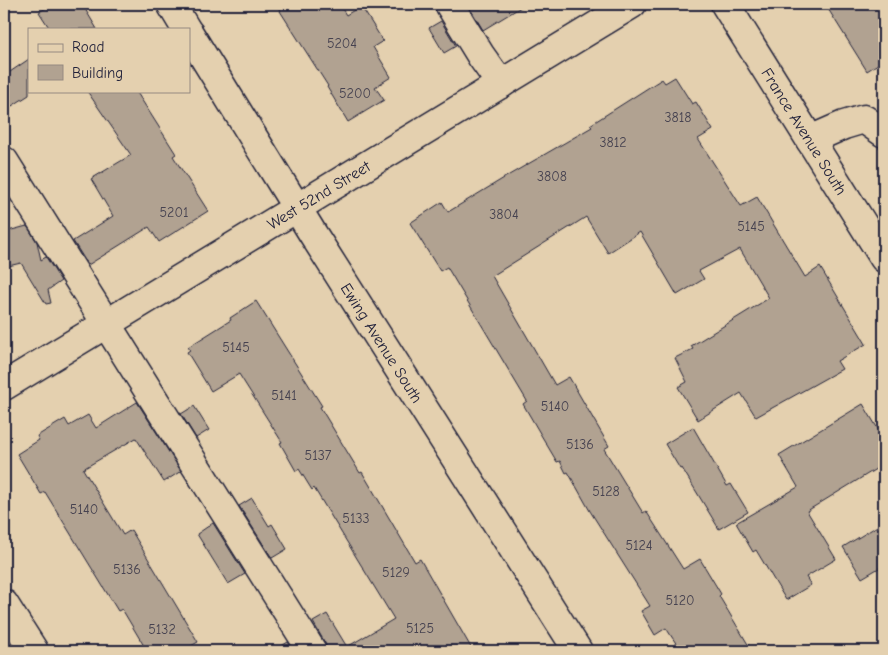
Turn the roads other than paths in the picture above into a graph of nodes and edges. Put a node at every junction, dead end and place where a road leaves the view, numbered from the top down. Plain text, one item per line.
1 (170, 4) edge
2 (448, 4) edge
3 (632, 4) edge
4 (724, 4) edge
5 (185, 28) edge
6 (190, 35) edge
7 (501, 84) junction
8 (884, 133) edge
9 (810, 140) junction
10 (4, 161) edge
11 (297, 208) junction
12 (884, 258) edge
13 (106, 324) junction
14 (4, 386) edge
15 (8, 620) edge
16 (34, 651) edge
17 (312, 651) edge
18 (578, 651) edge

1 - 5 street
2 - 7 street
3 - 7 street, West 52nd Street
4 - 9 street, France Avenue South
6 - 11 street, Ewing Avenue South
7 - 11 street, West 52nd Street
8 - 9 street
9 - 12 street, France Avenue South
10 - 13 street
11 - 13 street, West 52nd Street
11 - 18 street, Ewing Avenue South
13 - 14 street, West 52nd Street
13 - 17 street
15 - 16 street

